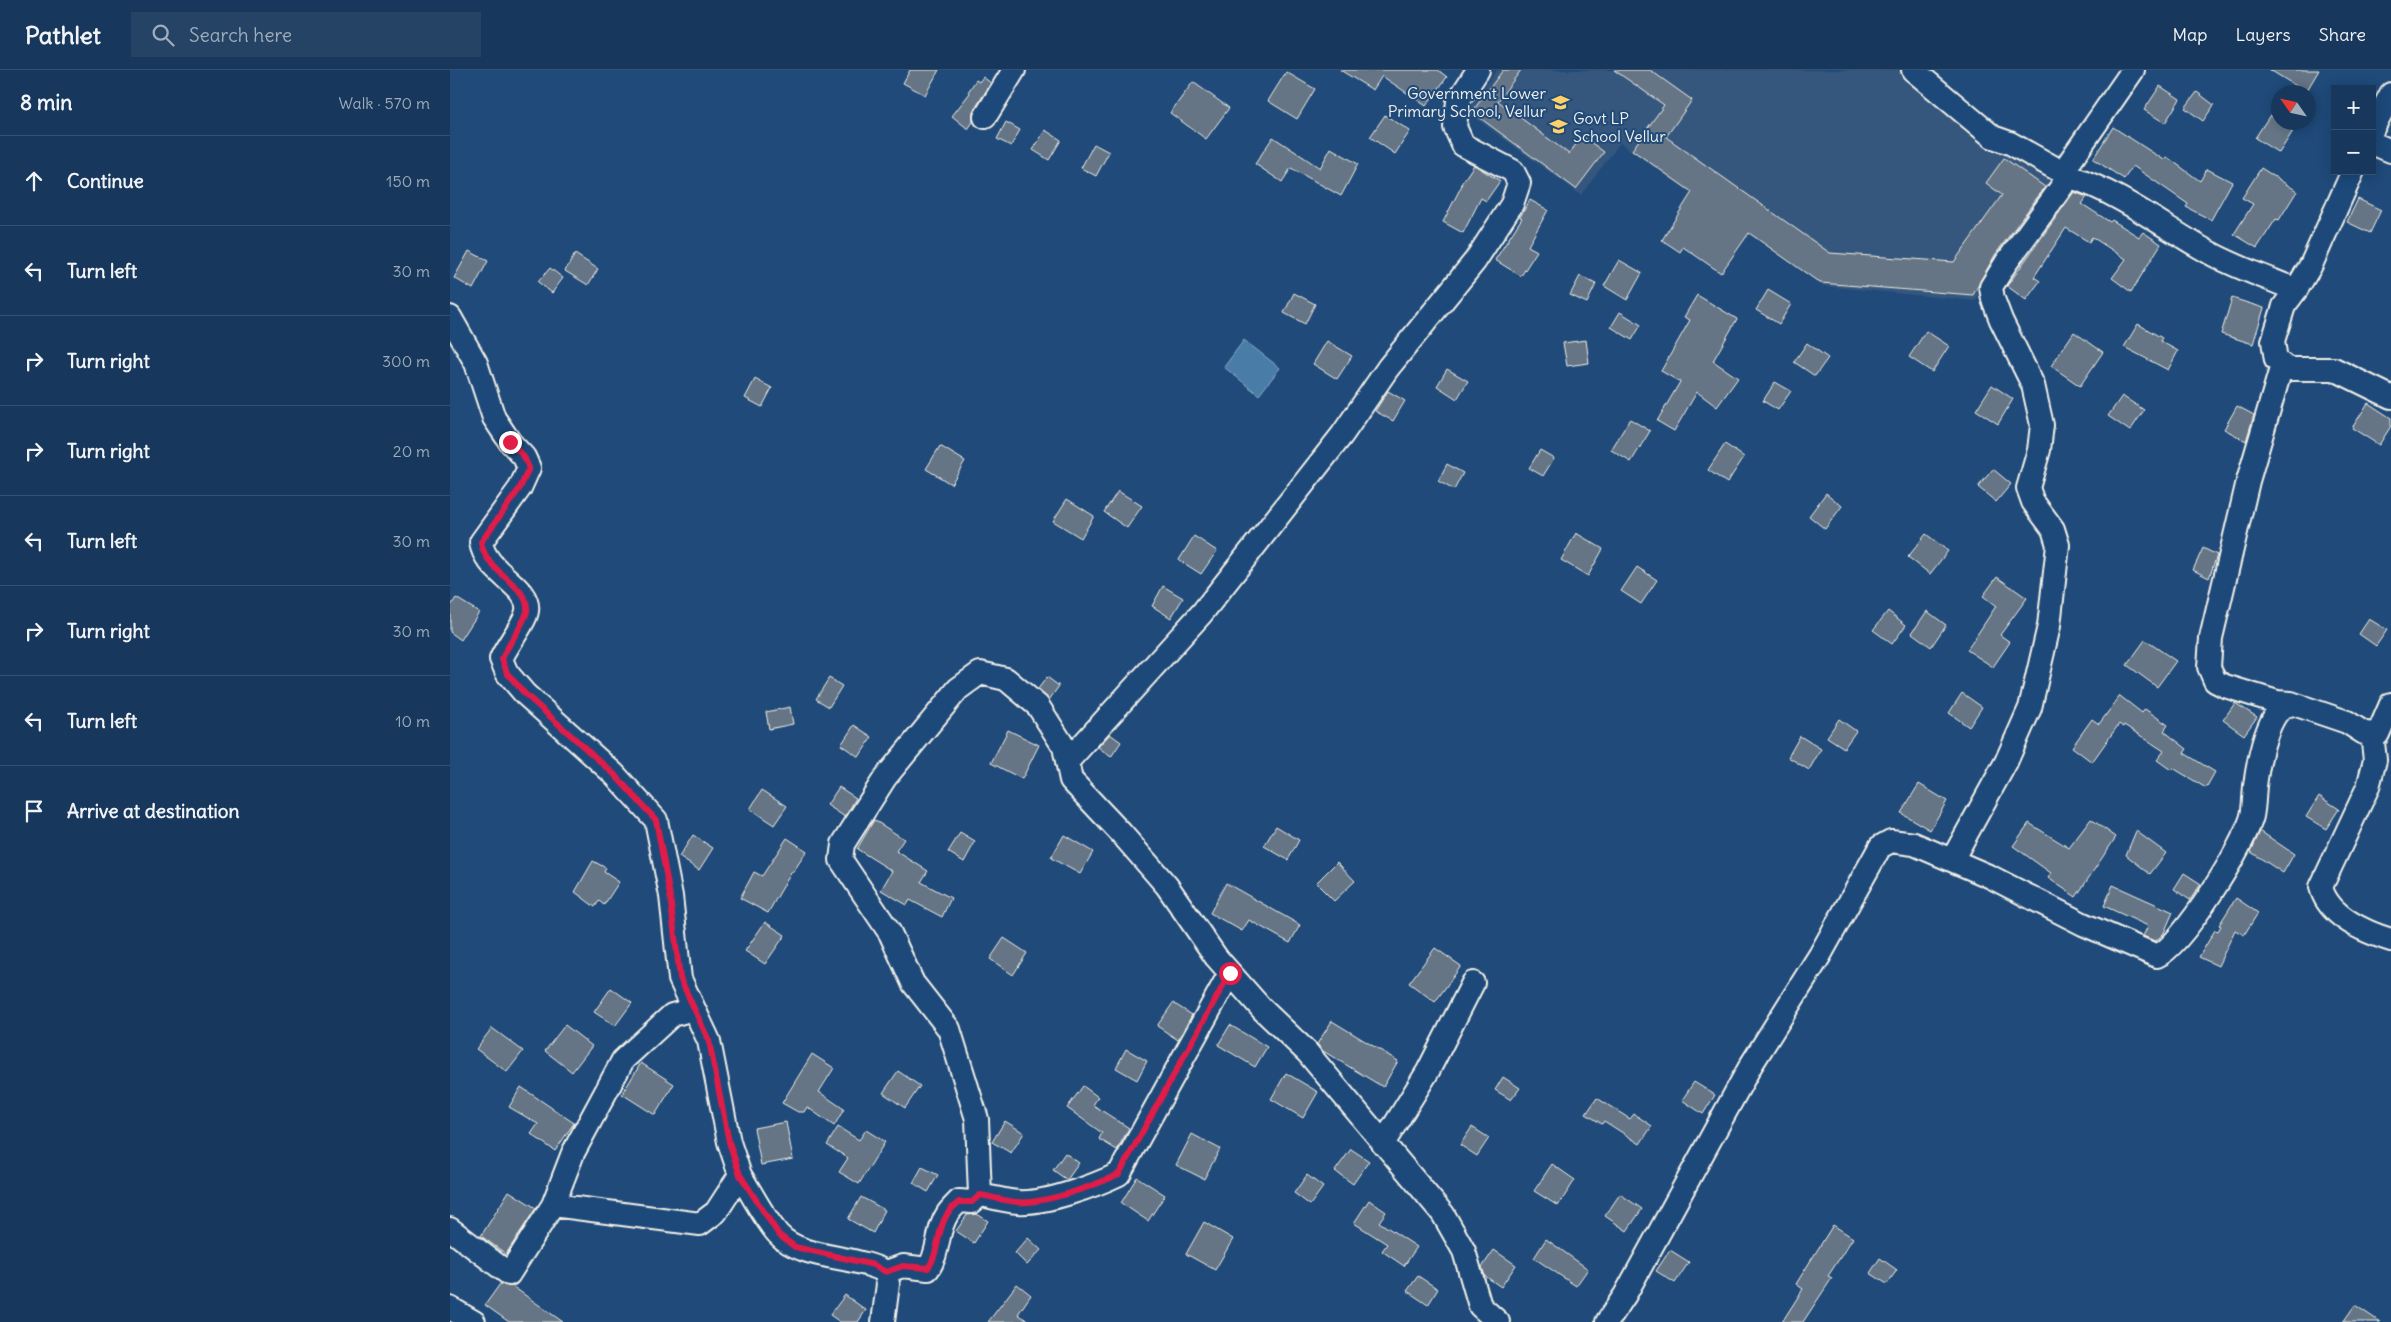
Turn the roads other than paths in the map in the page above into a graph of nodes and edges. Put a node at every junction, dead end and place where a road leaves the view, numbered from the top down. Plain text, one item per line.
1 (1014, 70) edge
2 (1478, 70) edge
3 (1912, 70) edge
4 (2133, 70) edge
5 (2391, 94) edge
6 (984, 117) dead end
7 (2376, 122) edge
8 (2376, 145) edge
9 (2391, 151) edge
10 (2067, 175) junction
11 (2351, 175) edge
12 (2296, 290) junction
13 (450, 317) edge
14 (2282, 365) junction
15 (2391, 396) edge
16 (2292, 702) junction
17 (2391, 704) edge
18 (2372, 734) junction
19 (1067, 762) junction
20 (1952, 860) junction
21 (2391, 940) edge
22 (1230, 973) junction
23 (1473, 983) dead end
24 (694, 1009) junction
25 (1383, 1144) junction
26 (740, 1175) junction
27 (980, 1195) junction
28 (553, 1205) junction
29 (450, 1229) edge
30 (886, 1272) junction
31 (450, 1308) edge
32 (474, 1322) edge
33 (883, 1322) edge
34 (1498, 1322) edge
35 (1607, 1322) edge

1 - 6 street
2 - 19 street
3 - 10 street
4 - 10 street
5 - 7 street
8 - 9 street
10 - 12 street
10 - 20 street
11 - 12 street
12 - 14 street
13 - 24 street
14 - 15 street
14 - 16 street
16 - 18 street
16 - 20 street
17 - 18 street
18 - 21 street
19 - 22 street
19 - 27 street
20 - 35 street
22 - 25 street
22 - 27 street
23 - 25 street
24 - 26 street
24 - 28 street
25 - 34 street
26 - 28 street
26 - 30 street
27 - 30 street
28 - 29 street
30 - 33 street
31 - 32 street

